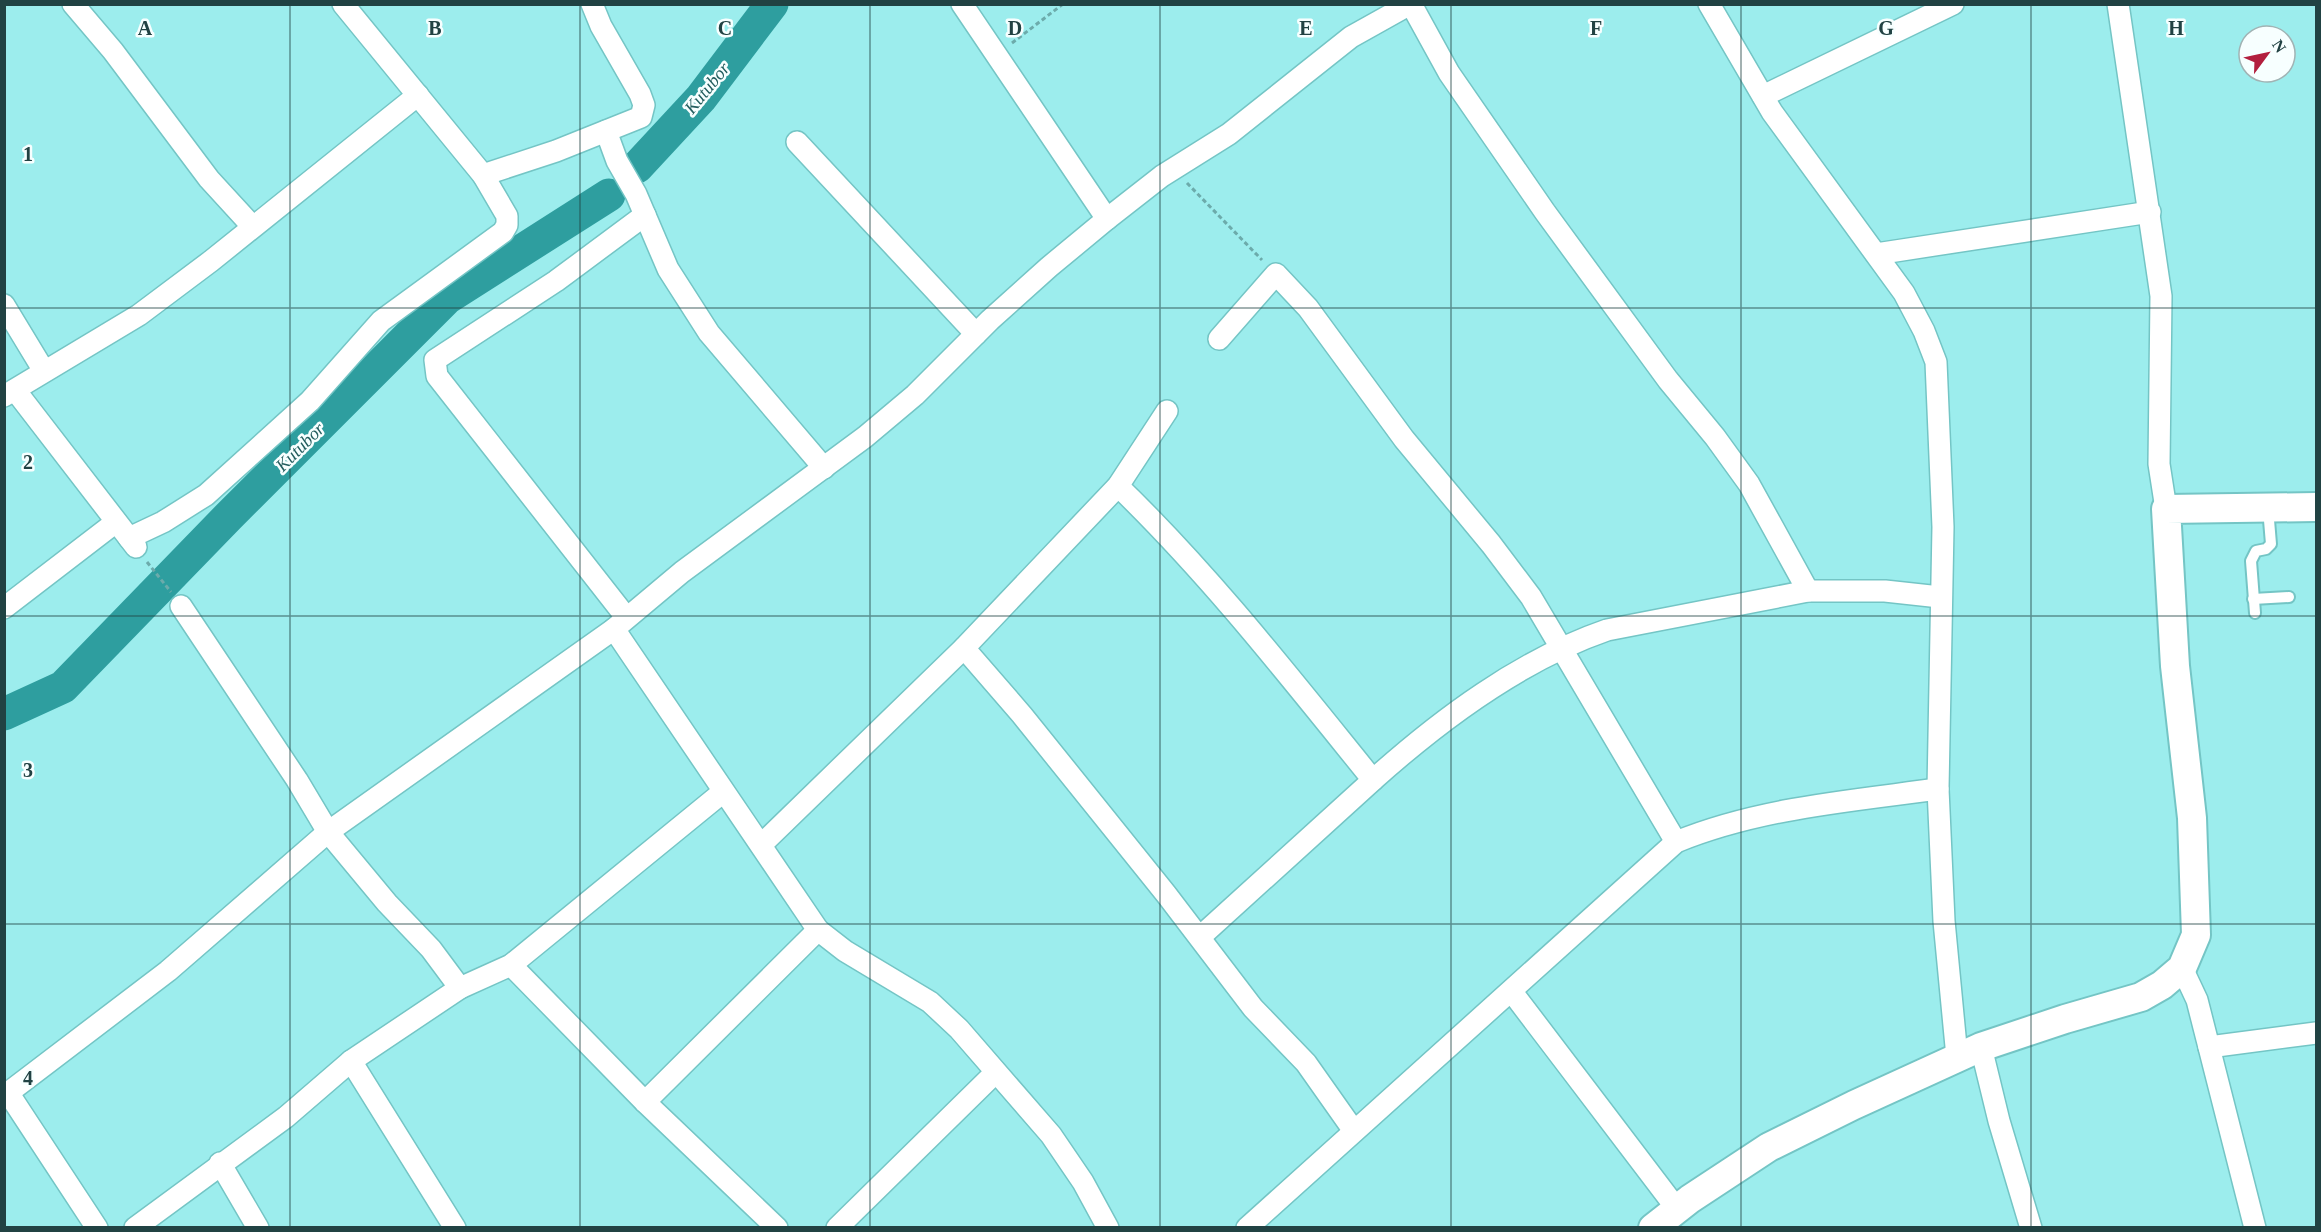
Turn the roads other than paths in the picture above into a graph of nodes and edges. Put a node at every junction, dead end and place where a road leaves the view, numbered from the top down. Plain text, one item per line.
1 (74, 4) edge
2 (343, 4) edge
3 (592, 4) edge
4 (962, 4) edge
5 (1709, 4) edge
6 (1953, 4) edge
7 (2118, 4) edge
8 (1410, 5) edge
9 (418, 95) junction
10 (1763, 96) junction
11 (606, 130) junction
12 (797, 142) dead end
13 (483, 176) junction
14 (2150, 212) junction
15 (645, 215) junction
16 (1107, 219) junction
17 (252, 226) junction
18 (1876, 254) junction
19 (4, 304) edge
20 (976, 334) junction
21 (1219, 339) dead end
22 (44, 371) junction
23 (10, 393) edge
24 (1167, 411) dead end
25 (824, 468) junction
26 (1118, 486) junction
27 (2316, 507) edge
28 (2268, 508) junction
29 (2166, 509) junction
30 (127, 536) junction
31 (1808, 591) junction
32 (1940, 597) junction
33 (2289, 597) dead end
34 (2253, 599) junction
35 (181, 606) road end
36 (4, 608) edge
37 (2255, 613) dead end
38 (620, 623) junction
39 (964, 648) junction
40 (1561, 650) junction
41 (1373, 780) junction
42 (1938, 789) junction
43 (723, 792) junction
44 (328, 832) junction
45 (1676, 842) junction
46 (761, 845) junction
47 (819, 930) junction
48 (1200, 937) junction
49 (511, 965) junction
50 (2182, 968) junction
51 (460, 988) junction
52 (1512, 992) junction
53 (2316, 1033) edge
54 (2208, 1047) junction
55 (1969, 1052) junction
56 (351, 1060) junction
57 (995, 1073) junction
58 (7, 1095) edge
59 (645, 1102) junction
60 (1354, 1131) junction
61 (220, 1163) junction
62 (1677, 1209) junction
63 (97, 1227) edge
64 (135, 1227) edge
65 (258, 1227) edge
66 (455, 1227) edge
67 (777, 1227) edge
68 (837, 1227) edge
69 (1108, 1227) edge
70 (1247, 1227) edge
71 (1653, 1227) edge
72 (2031, 1227) edge
73 (2255, 1227) edge

1 - 17 street
2 - 9 street
3 - 11 street
4 - 16 street
5 - 10 street
6 - 10 street
7 - 14 street
8 - 16 street
8 - 31 street
9 - 13 street
9 - 17 street
10 - 18 street
11 - 13 street
11 - 15 street
12 - 20 street
13 - 30 street
14 - 18 street
14 - 29 street
15 - 25 street
15 - 38 street
16 - 20 street
17 - 22 street
18 - 32 street
19 - 22 street
20 - 25 street
21 - 40 street
22 - 23 street
23 - 30 street
24 - 26 street
25 - 38 street
26 - 39 street
26 - 41 street
27 - 28 street
28 - 29 street
28 - 34 lane
29 - 50 street
30 - 36 street
31 - 32 street
31 - 40 street
32 - 42 street
33 - 34 lane
34 - 37 lane
35 - 44 street
38 - 43 street
38 - 44 street
39 - 46 street
39 - 48 street
40 - 41 street
40 - 45 street
41 - 48 street
42 - 45 street
42 - 55 street
43 - 46 street
43 - 49 street
44 - 51 street
44 - 58 street
45 - 52 street
46 - 47 street
47 - 57 street
47 - 59 street
48 - 60 street
49 - 51 street
49 - 59 street
50 - 54 street
50 - 55 street
51 - 56 street
52 - 60 street
52 - 62 street
53 - 54 street
54 - 73 street
55 - 62 street
55 - 72 street
56 - 61 street
56 - 66 street
57 - 68 street
57 - 69 street
58 - 63 street
59 - 67 street
60 - 70 street
61 - 64 street
61 - 65 street
62 - 71 street

